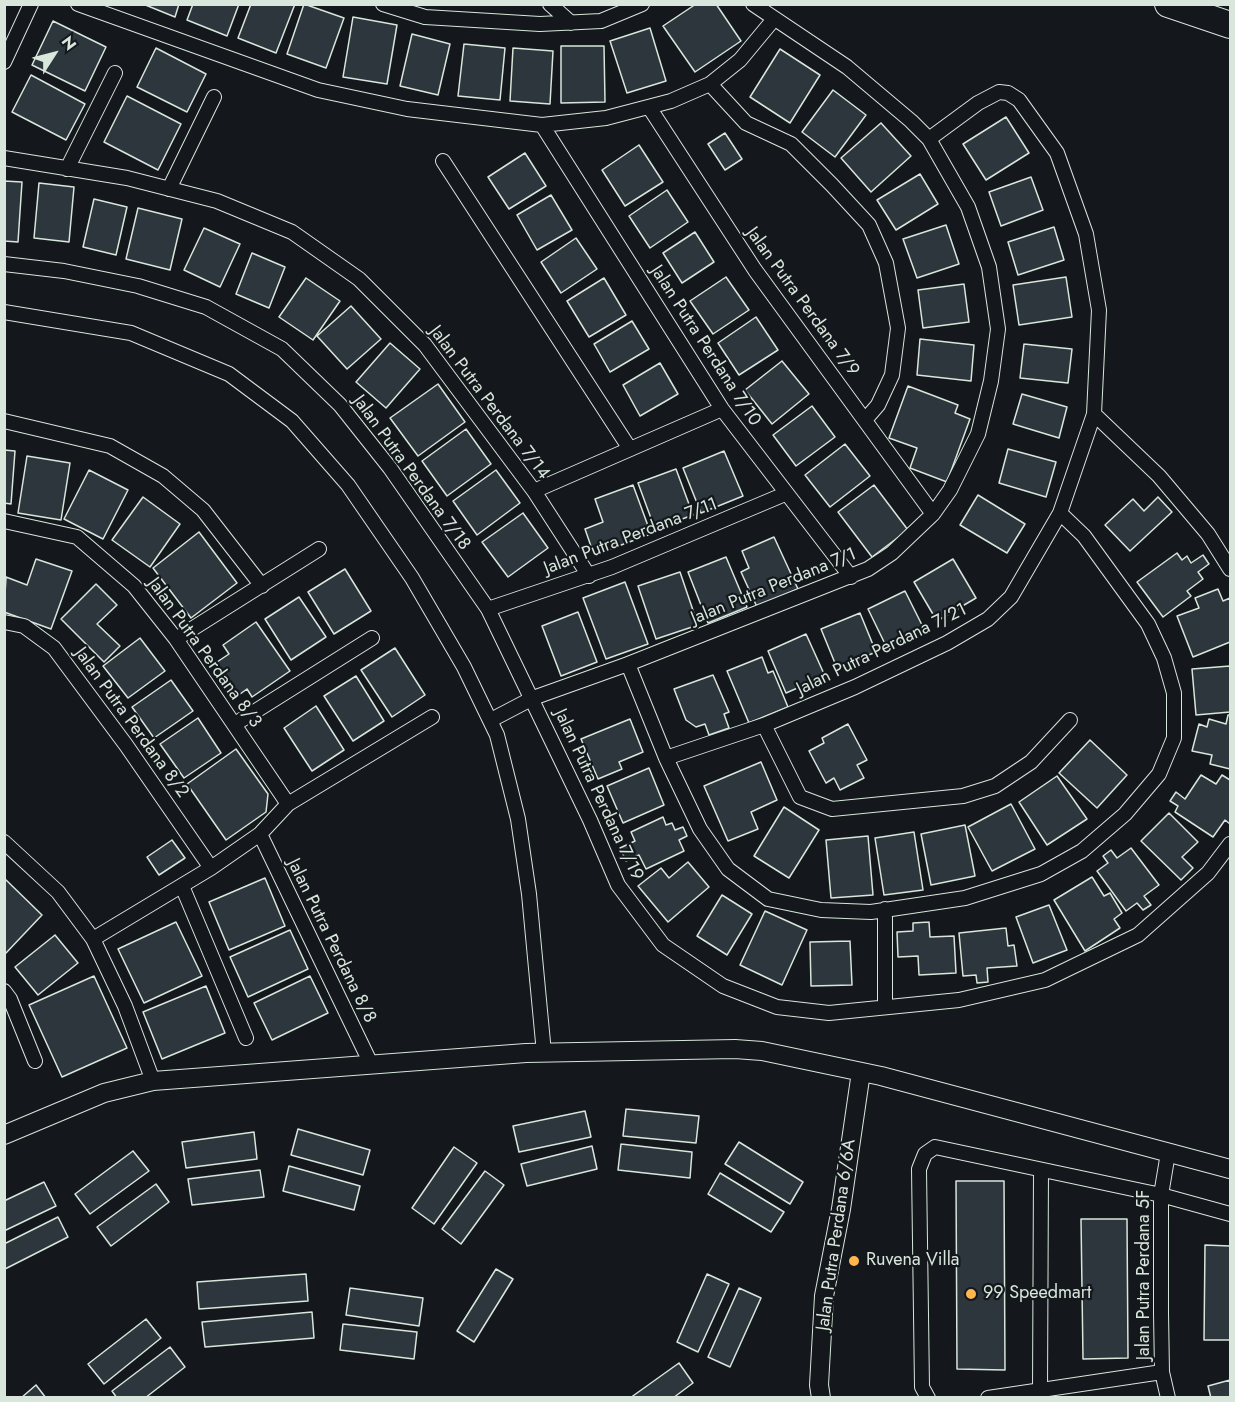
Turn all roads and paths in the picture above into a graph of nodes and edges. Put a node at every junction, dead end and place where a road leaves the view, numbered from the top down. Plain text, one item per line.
1 (31, 4) edge
2 (78, 4) edge
3 (383, 4) edge
4 (550, 4) edge
5 (642, 4) edge
6 (753, 4) edge
7 (1168, 4) edge
8 (774, 19) junction
9 (571, 24) junction
10 (1230, 24) edge
11 (4, 62) edge
12 (115, 73) dead end
13 (710, 84) junction
14 (214, 97) dead end
15 (650, 107) junction
16 (542, 125) junction
17 (929, 139) junction
18 (4, 158) edge
19 (443, 161) dead end
20 (67, 169) junction
21 (169, 189) junction
22 (4, 264) edge
23 (4, 312) edge
24 (722, 410) junction
25 (1094, 414) junction
26 (4, 420) edge
27 (865, 420) junction
28 (630, 449) junction
29 (534, 491) junction
30 (785, 494) junction
31 (1060, 513) junction
32 (933, 514) junction
33 (4, 521) edge
34 (319, 549) dead end
35 (1230, 569) edge
36 (589, 576) junction
37 (851, 577) junction
38 (262, 586) junction
39 (488, 609) junction
40 (4, 622) edge
41 (372, 638) dead end
42 (176, 639) junction
43 (628, 664) junction
44 (533, 698) junction
45 (432, 717) dead end
46 (491, 720) junction
47 (1070, 720) dead end
48 (235, 724) junction
49 (764, 725) junction
50 (666, 758) junction
51 (288, 804) junction
52 (260, 834) junction
53 (4, 842) edge
54 (1230, 844) edge
55 (211, 868) junction
56 (182, 886) junction
57 (885, 909) junction
58 (93, 939) junction
59 (4, 991) edge
60 (885, 1006) junction
61 (246, 1038) dead end
62 (544, 1053) junction
63 (35, 1061) dead end
64 (371, 1064) junction
65 (861, 1072) junction
66 (153, 1081) junction
67 (4, 1135) edge
68 (1168, 1153) junction
69 (1230, 1169) edge
70 (1041, 1170) junction
71 (1161, 1196) junction
72 (1230, 1214) edge
73 (1162, 1372) junction
74 (1040, 1389) junction
75 (821, 1398) edge
76 (928, 1398) edge
77 (988, 1398) edge
78 (1168, 1398) edge

1 - 11 street
2 - 16 street
3 - 9 street
4 - 9 street
5 - 9 street
6 - 8 street, Jalan Putra Perdana 7/1
7 - 10 highway
8 - 13 street
8 - 17 street, Jalan Putra Perdana 7/1
12 - 20 street
13 - 15 street
13 - 27 street
14 - 21 street
15 - 16 street
15 - 27 street, Jalan Putra Perdana 7/9
16 - 24 street, Jalan Putra Perdana 7/10
17 - 25 street, Jalan Putra Perdana 7/21
17 - 32 street, Jalan Putra Perdana 7/1
18 - 20 street, Jalan Putra Perdana 7/14
19 - 28 street
20 - 21 street, Jalan Putra Perdana 7/14
21 - 29 street, Jalan Putra Perdana 7/14
22 - 39 street, Jalan Putra Perdana 7/18
23 - 46 street
24 - 28 street
24 - 30 street, Jalan Putra Perdana 7/10
25 - 31 street, Jalan Putra Perdana 7/21
25 - 35 street
26 - 38 street
27 - 32 street, Jalan Putra Perdana 7/9
28 - 29 street
29 - 36 street, Jalan Putra Perdana 7/14
30 - 36 street, Jalan Putra Perdana 7/11
30 - 37 street, Jalan Putra Perdana 7/10
31 - 49 street, Jalan Putra Perdana 7/21
31 - 57 street
32 - 37 street, Jalan Putra Perdana 7/1
33 - 42 street, Jalan Putra Perdana 8/3
34 - 38 street
36 - 39 street, Jalan Putra Perdana 7/11
37 - 43 street, Jalan Putra Perdana 7/1
38 - 42 street
39 - 44 street, Jalan Putra Perdana 7/18
40 - 55 street, Jalan Putra Perdana 8/2
41 - 48 street
42 - 48 street, Jalan Putra Perdana 8/3
43 - 44 street, Jalan Putra Perdana 7/1
43 - 50 street
44 - 46 street, Jalan Putra Perdana 7/1
44 - 60 street, Jalan Putra Perdana 7/19
45 - 51 street
46 - 62 street
47 - 49 street
48 - 51 street, Jalan Putra Perdana 8/3
49 - 50 street, Jalan Putra Perdana 7/21
50 - 57 street
51 - 52 street
52 - 55 street
52 - 64 street, Jalan Putra Perdana 8/8
53 - 58 street
54 - 60 street, Jalan Putra Perdana 7/19
55 - 56 street
56 - 58 street
56 - 61 street
57 - 60 street
58 - 66 street
59 - 63 street
62 - 64 street
62 - 65 street
64 - 66 street
65 - 68 street
65 - 75 street, Jalan Putra Perdana 6/6A
66 - 67 street
68 - 69 street
68 - 71 street, Jalan Putra Perdana 5F
70 - 71 street
70 - 74 street
70 - 76 street
71 - 72 street
71 - 73 street, Jalan Putra Perdana 5F
73 - 74 street
73 - 78 street, Jalan Putra Perdana 5F
74 - 77 street

